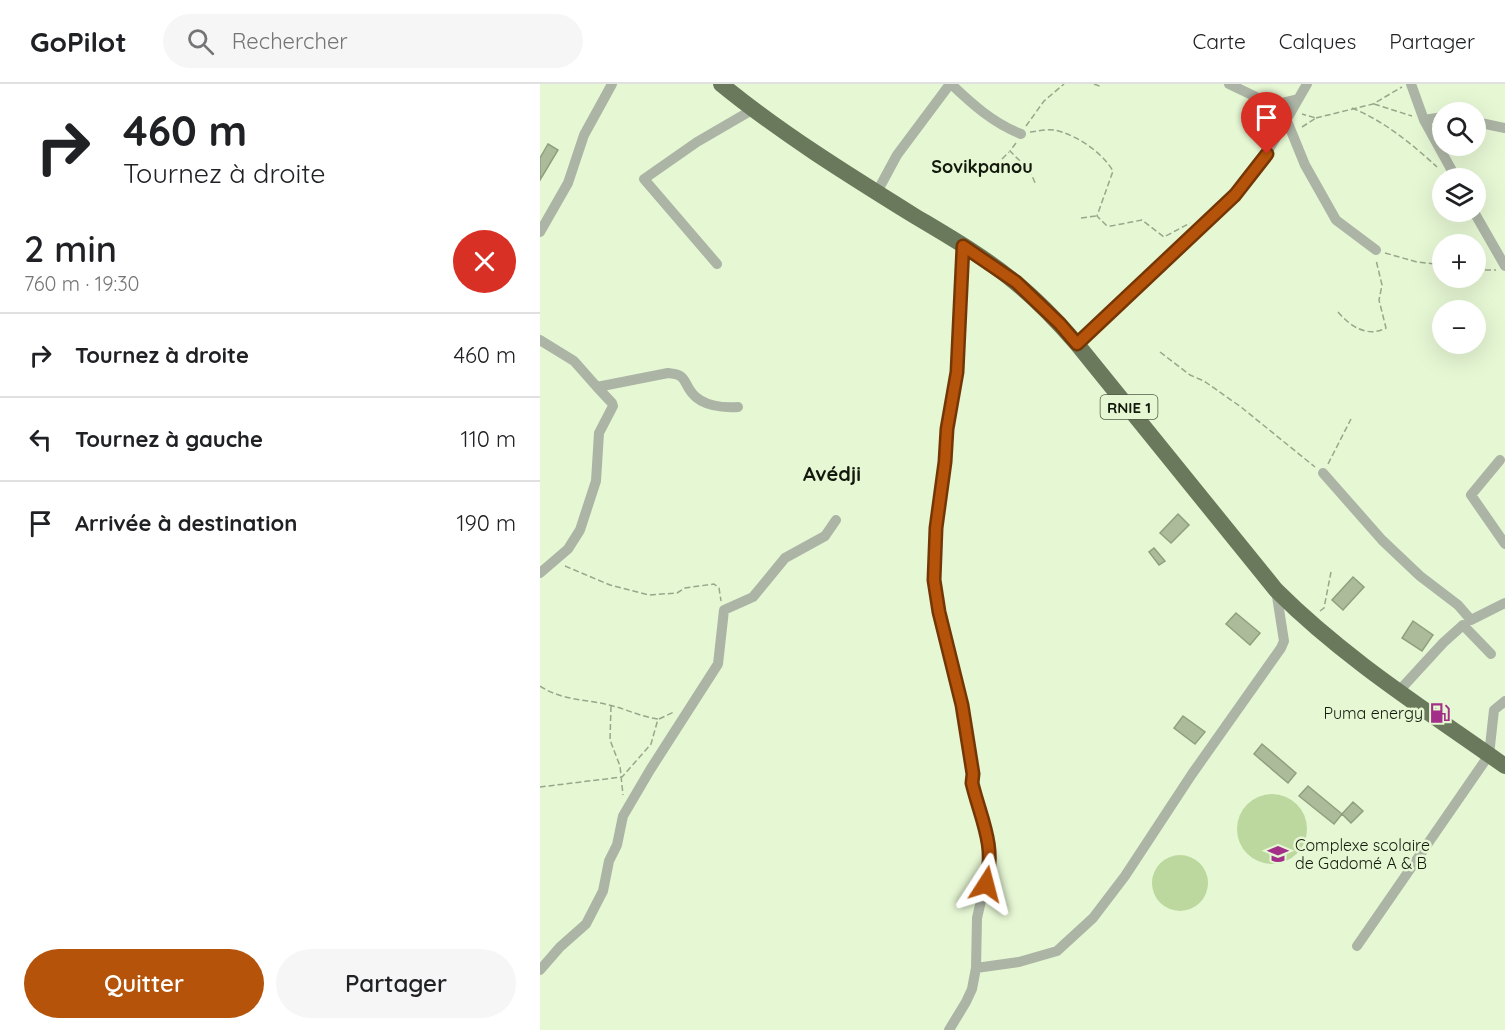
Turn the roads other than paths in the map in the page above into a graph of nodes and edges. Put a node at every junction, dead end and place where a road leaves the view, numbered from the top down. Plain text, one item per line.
1 (612, 84) edge
2 (721, 84) edge
3 (950, 84) edge
4 (1228, 84) edge
5 (1307, 84) edge
6 (1410, 84) edge
7 (1298, 99) junction
8 (1273, 105) junction
9 (752, 110) junction
10 (1290, 116) junction
11 (1432, 119) edge
12 (1424, 120) junction
13 (1486, 124) edge
14 (1505, 128) edge
15 (1021, 134) road end
16 (1450, 168) edge
17 (877, 192) junction
18 (1479, 222) edge
19 (540, 232) edge
20 (963, 246) junction
21 (1376, 250) road end
22 (717, 264) dead end
23 (1501, 268) edge
24 (540, 340) edge
25 (1077, 344) junction
26 (597, 387) junction
27 (738, 407) dead end
28 (1500, 460) dead end
29 (1323, 473) road end
30 (836, 520) dead end
31 (1505, 543) edge
32 (540, 573) edge
33 (1276, 590) junction
34 (1505, 603) edge
35 (1467, 622) junction
36 (1491, 654) dead end
37 (1398, 692) junction
38 (1505, 701) edge
39 (1489, 755) junction
40 (1505, 766) edge
41 (1357, 946) dead end
42 (976, 968) junction
43 (540, 970) edge
44 (949, 1030) edge

1 - 19 street
2 - 9 highway, RNIE 1
3 - 15 street
3 - 17 street
4 - 8 street
5 - 7 street
6 - 12 street
7 - 8 street
7 - 10 street
8 - 10 street
9 - 17 highway, RNIE 1
9 - 22 street
10 - 21 street
10 - 25 street
11 - 12 street
12 - 16 street
13 - 14 street
17 - 20 highway, RNIE 1
18 - 23 street
20 - 25 highway, RNIE 1
20 - 42 street
24 - 26 street
25 - 33 highway, RNIE 1
26 - 27 street
26 - 32 street
28 - 31 street
29 - 35 street
30 - 43 street
33 - 37 highway, RNIE 1
33 - 42 street
34 - 35 street
35 - 36 street
35 - 37 street
37 - 39 highway, RNIE 1
38 - 39 street
39 - 40 highway, RNIE 1
39 - 41 street
42 - 44 street

